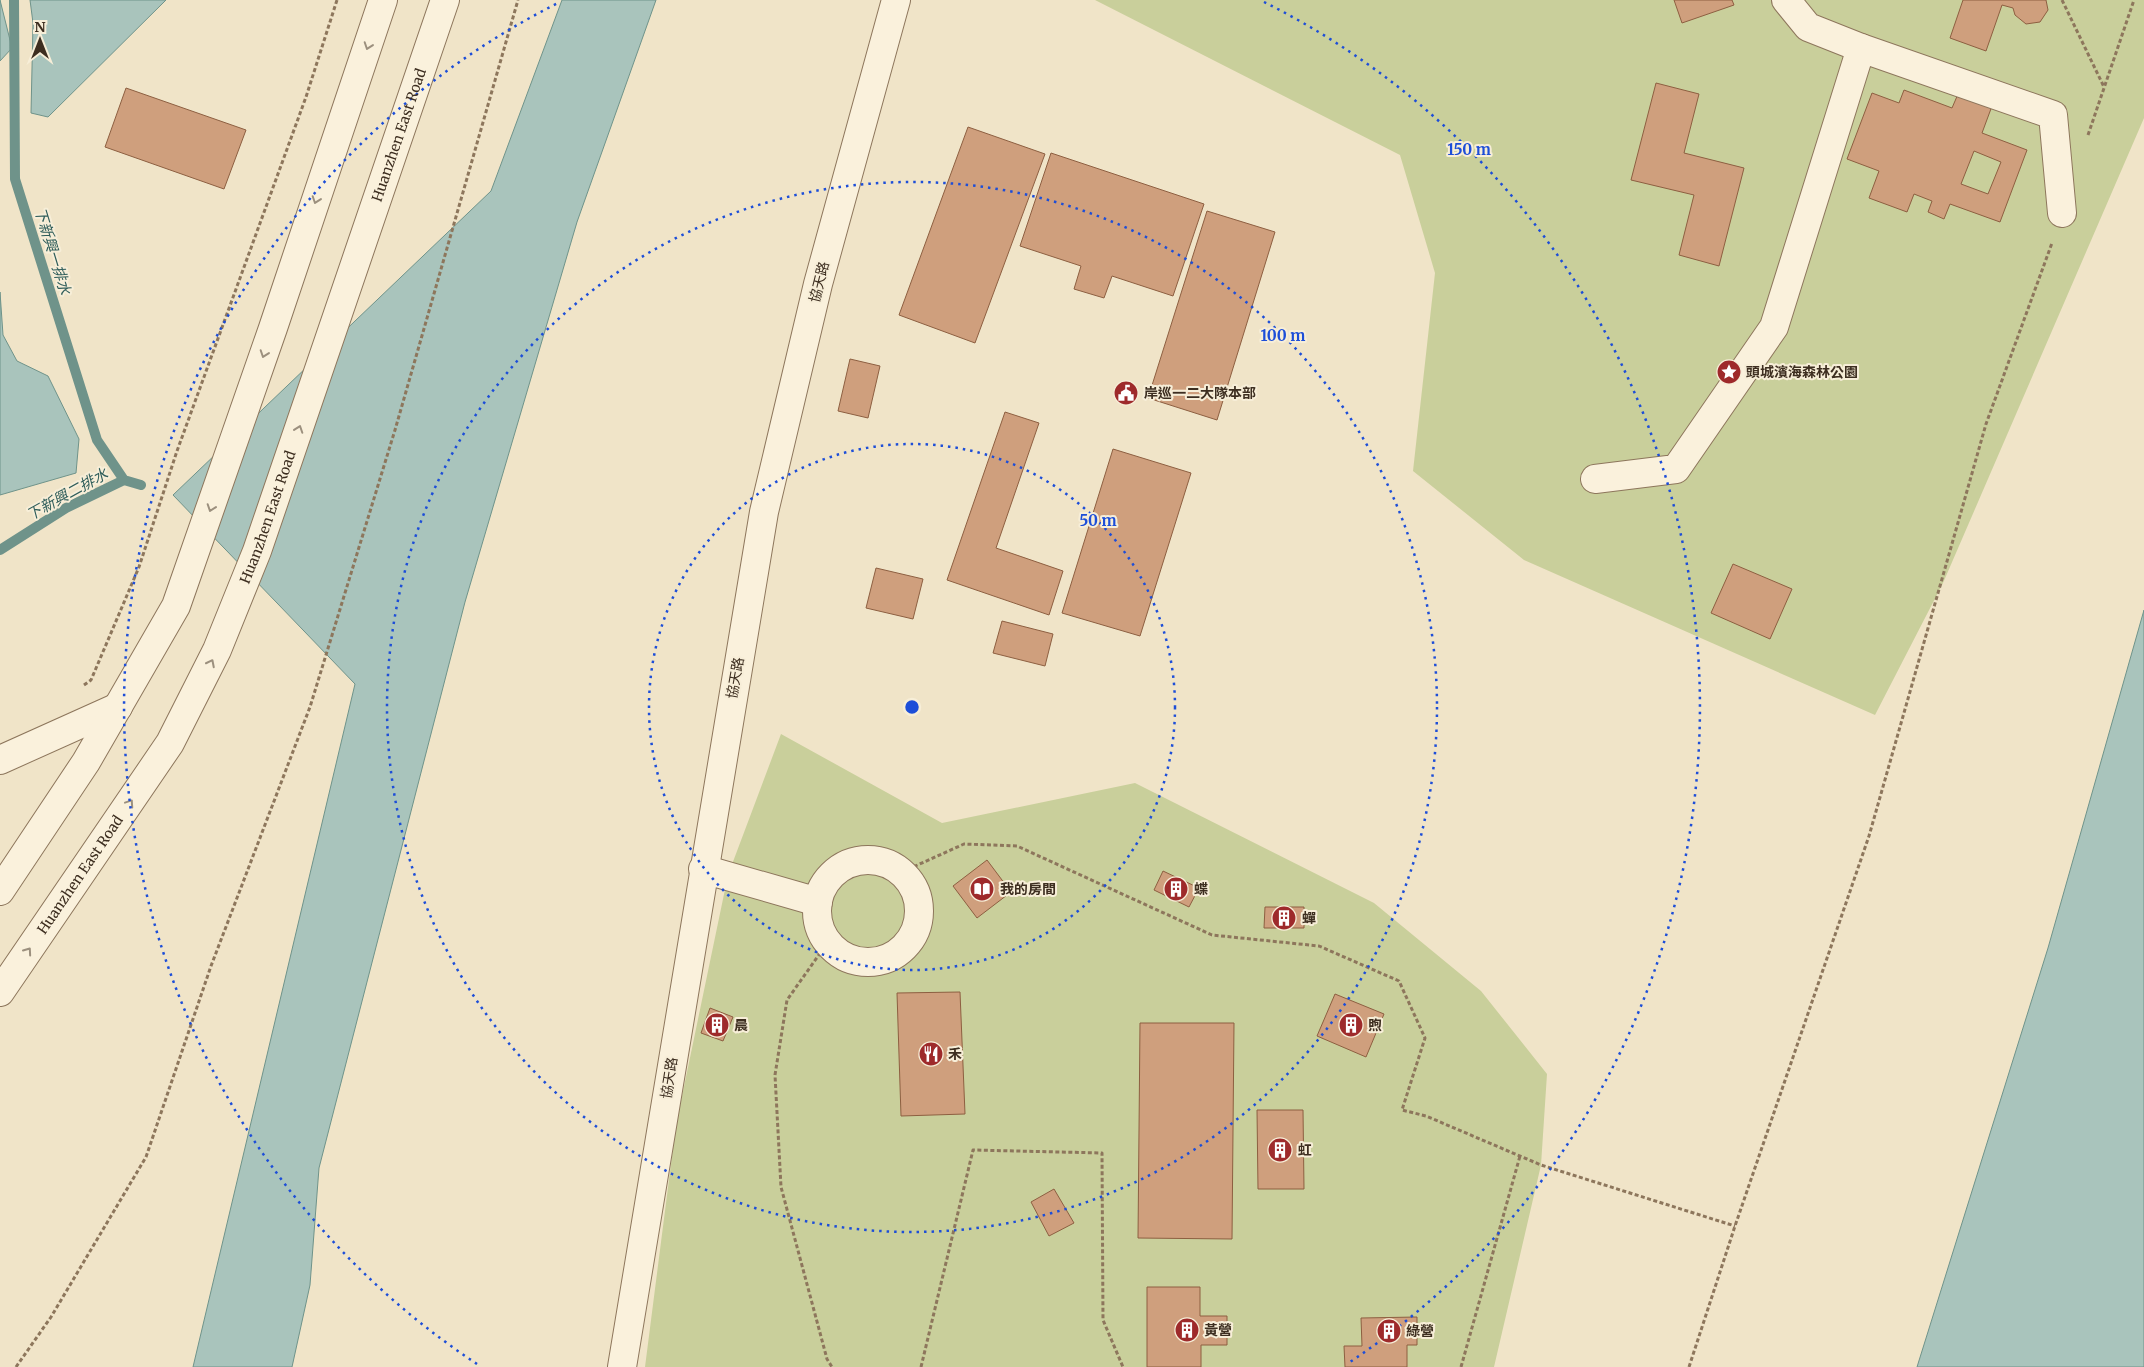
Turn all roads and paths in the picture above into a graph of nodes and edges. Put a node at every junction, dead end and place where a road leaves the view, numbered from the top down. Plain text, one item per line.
1 (338, 0) edge
2 (383, 0) edge
3 (444, 0) edge
4 (518, 0) edge
5 (896, 0) edge
6 (1786, 0) edge
7 (2062, 0) edge
8 (1861, 48) junction
9 (2104, 88) dead end
10 (2062, 214) dead end
11 (1986, 424) dead end
12 (1595, 479) dead end
13 (84, 686) dead end
14 (118, 707) junction
15 (0, 760) edge
16 (703, 869) junction
17 (902, 872) junction
18 (0, 891) edge
19 (818, 902) junction
20 (828, 942) junction
21 (0, 992) edge
22 (1520, 1156) junction
23 (1735, 1226) junction
24 (16, 1367) edge
25 (622, 1367) edge
26 (832, 1367) edge
27 (920, 1367) edge
28 (1123, 1367) edge
29 (1461, 1367) edge
30 (1689, 1367) edge

1 - 13 path
2 -> 14 street
21 -> 3 street, Huanzhen East Road
4 - 24 path
5 - 16 street, 協天路
6 - 8 street
7 - 9 path
8 - 10 street
8 - 12 street
11 - 23 path
14 - 15 street
14 - 18 street
16 - 19 street
16 - 25 street, 協天路
17 - 19 street
17 - 20 street
17 - 22 path
19 - 20 street
20 - 26 path
22 - 23 path
22 - 29 path
23 - 30 path
27 - 28 path

